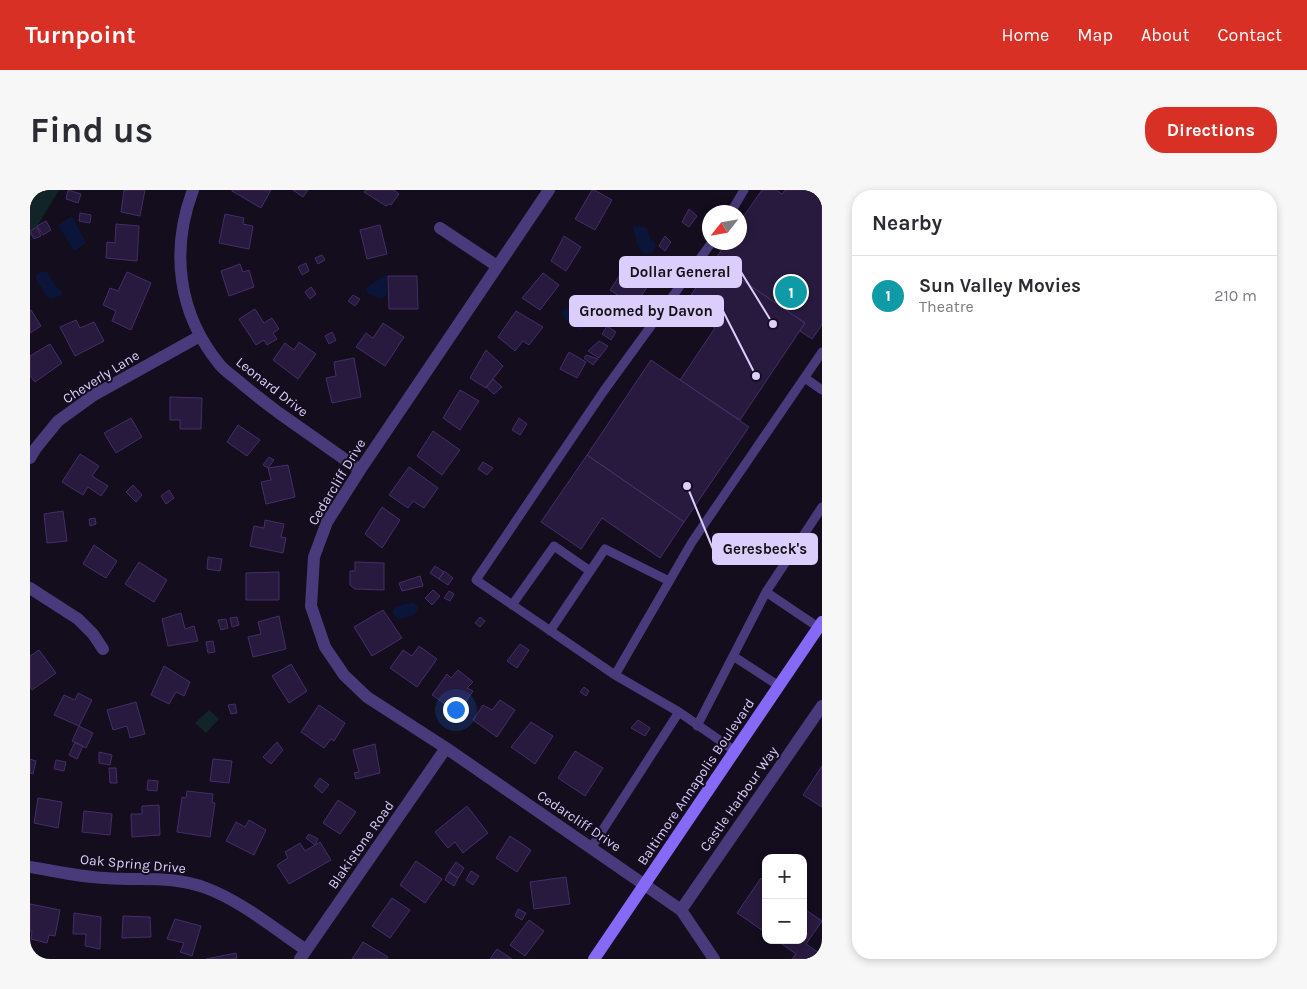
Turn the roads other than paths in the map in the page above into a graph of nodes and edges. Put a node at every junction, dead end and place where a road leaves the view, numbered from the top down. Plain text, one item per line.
1 (193, 190) edge
2 (549, 190) edge
3 (744, 190) edge
4 (735, 205) edge
5 (440, 228) dead end
6 (706, 250) edge
7 (497, 266) junction
8 (200, 336) junction
9 (822, 352) edge
10 (805, 378) junction
11 (822, 390) edge
12 (30, 458) edge
13 (360, 470) junction
14 (822, 506) edge
15 (590, 571) junction
16 (669, 581) junction
17 (30, 588) edge
18 (766, 592) junction
19 (512, 605) junction
20 (821, 626) edge
21 (550, 631) junction
22 (103, 649) dead end
23 (733, 656) junction
24 (615, 675) junction
25 (779, 686) junction
26 (822, 706) edge
27 (679, 712) junction
28 (697, 726) junction
29 (446, 748) junction
30 (735, 751) junction
31 (591, 848) junction
32 (30, 866) edge
33 (644, 885) junction
34 (680, 910) junction
35 (303, 954) edge
36 (594, 959) edge
37 (714, 959) edge

1 - 8 street, Leonard Drive
2 - 7 street, Cedarcliff Drive
3 - 4 lane
5 - 7 street
6 - 19 lane
7 - 13 street, Cedarcliff Drive
8 - 12 street, Cheverly Lane
8 - 13 street, Leonard Drive
9 - 10 lane
10 - 11 lane
10 - 16 lane
13 - 29 street, Cedarcliff Drive
14 - 18 lane
15 - 16 lane
15 - 19 lane
15 - 21 lane
16 - 24 lane
17 - 22 street
18 - 20 lane
18 - 23 lane
19 - 21 lane
20 - 25 main road, Baltimore Annapolis Boulevard
21 - 24 lane
23 - 25 lane
23 - 28 lane
24 - 27 lane
25 - 30 main road, Baltimore Annapolis Boulevard
26 - 34 street, Castle Harbour Way
27 - 28 lane
27 - 31 lane
28 - 30 lane
29 - 31 street, Cedarcliff Drive
29 - 35 street, Blakistone Road
30 - 33 main road, Baltimore Annapolis Boulevard
31 - 33 street, Cedarcliff Drive
32 - 35 street, Oak Spring Drive
33 - 34 street
33 - 36 main road, Baltimore Annapolis Boulevard
34 - 37 street

